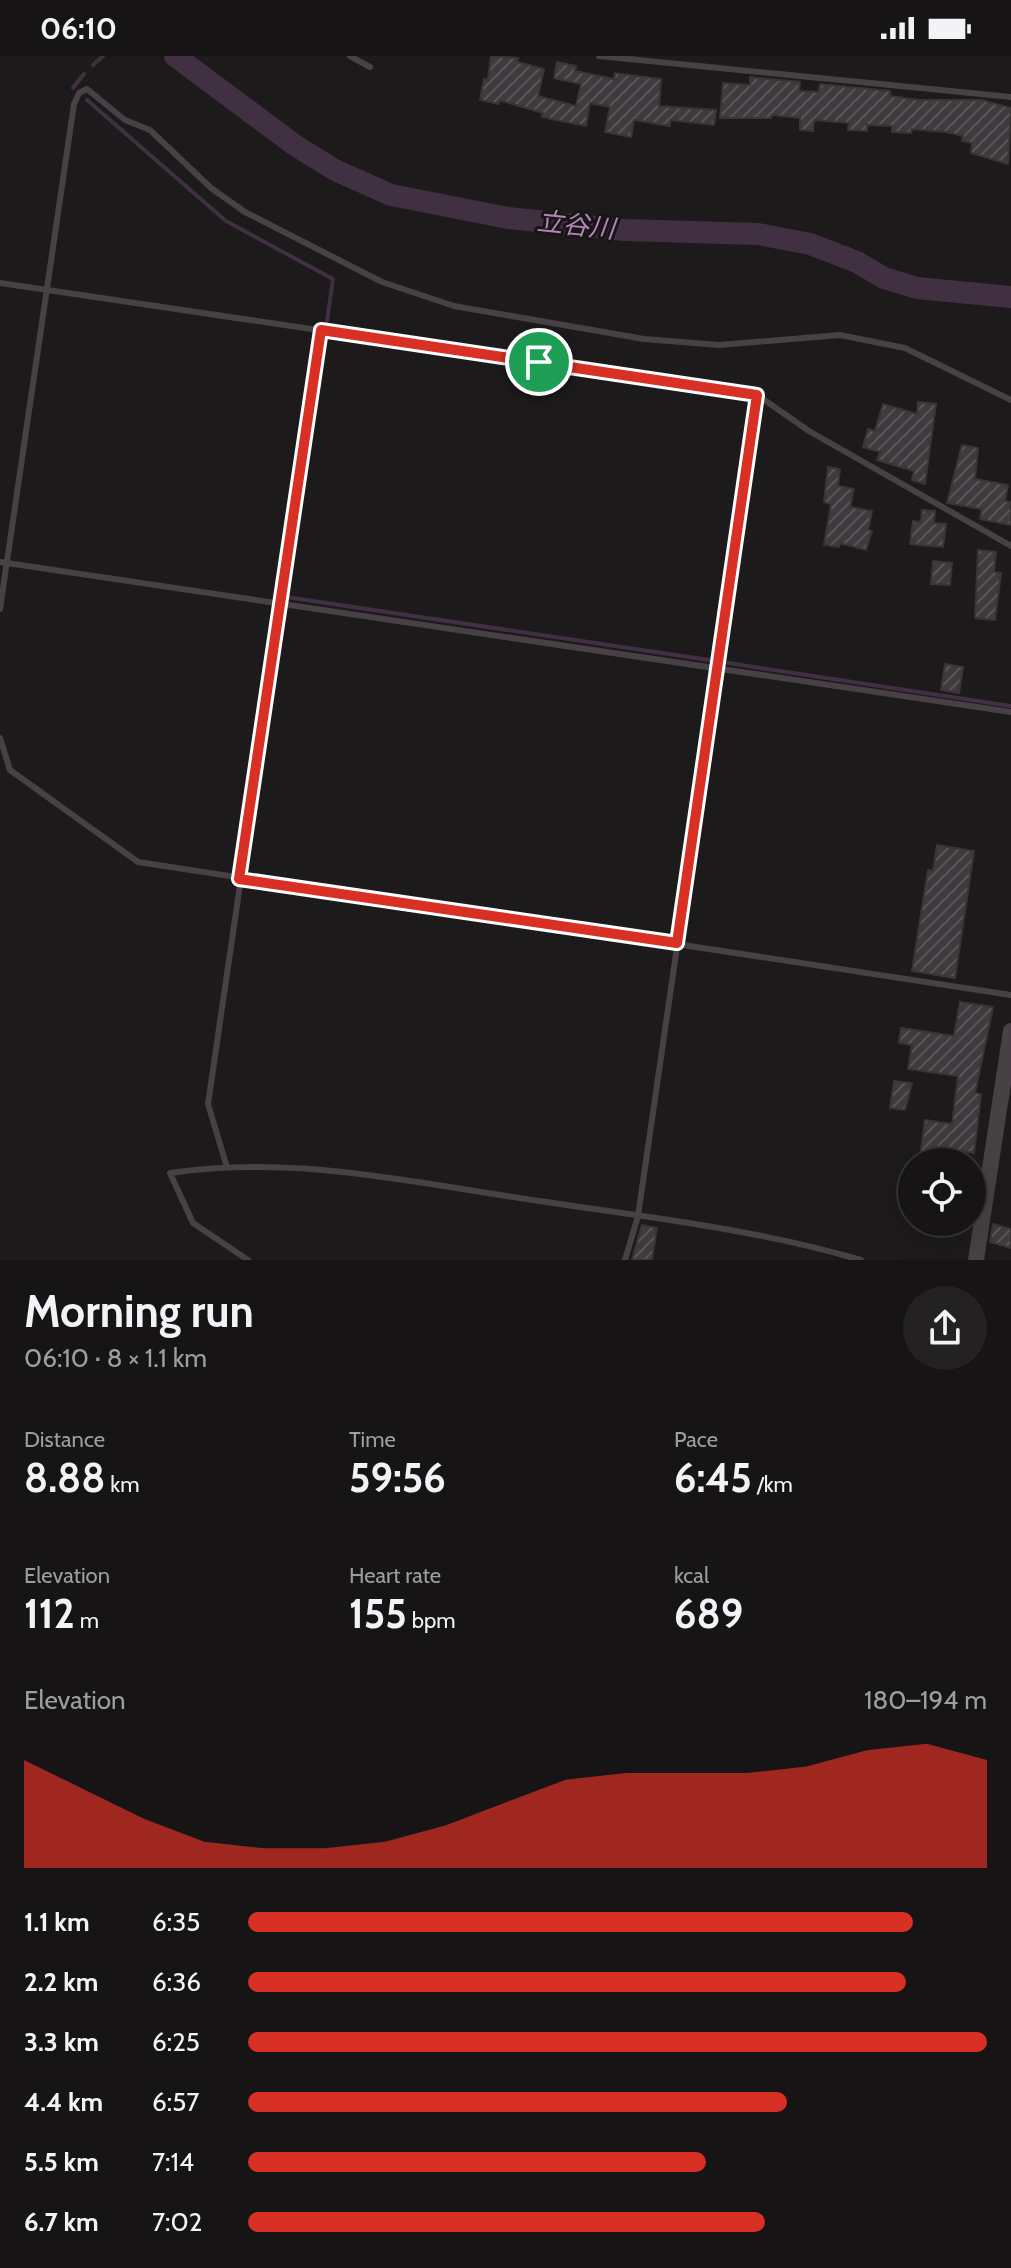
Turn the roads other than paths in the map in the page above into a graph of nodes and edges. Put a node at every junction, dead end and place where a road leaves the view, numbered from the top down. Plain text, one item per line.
1 (350, 56) edge
2 (599, 56) edge
3 (370, 67) dead end
4 (1011, 97) edge
5 (0, 283) edge
6 (49, 290) junction
7 (321, 330) junction
8 (757, 395) junction
9 (1011, 400) edge
10 (1011, 546) edge
11 (3, 562) edge
12 (280, 604) junction
13 (0, 609) edge
14 (718, 669) junction
15 (1011, 712) edge
16 (0, 738) edge
17 (239, 879) junction
18 (677, 943) junction
19 (1011, 995) edge
20 (1011, 1031) edge
21 (1009, 1061) edge
22 (226, 1164) junction
23 (638, 1216) junction
24 (248, 1260) edge
25 (625, 1260) edge
26 (861, 1260) edge
27 (976, 1260) edge

1 - 3 lane
2 - 4 lane
5 - 6 lane
6 - 7 lane
6 - 9 lane
6 - 11 lane
7 - 8 lane
7 - 12 lane
8 - 10 lane
8 - 14 lane
11 - 12 lane
11 - 13 lane
12 - 14 lane
12 - 17 lane
14 - 15 lane
14 - 18 lane
16 - 17 lane
17 - 18 lane
17 - 22 lane
18 - 19 lane
18 - 23 lane
20 - 21 street
21 - 27 street
22 - 23 lane
22 - 24 lane
23 - 25 lane
23 - 26 lane

